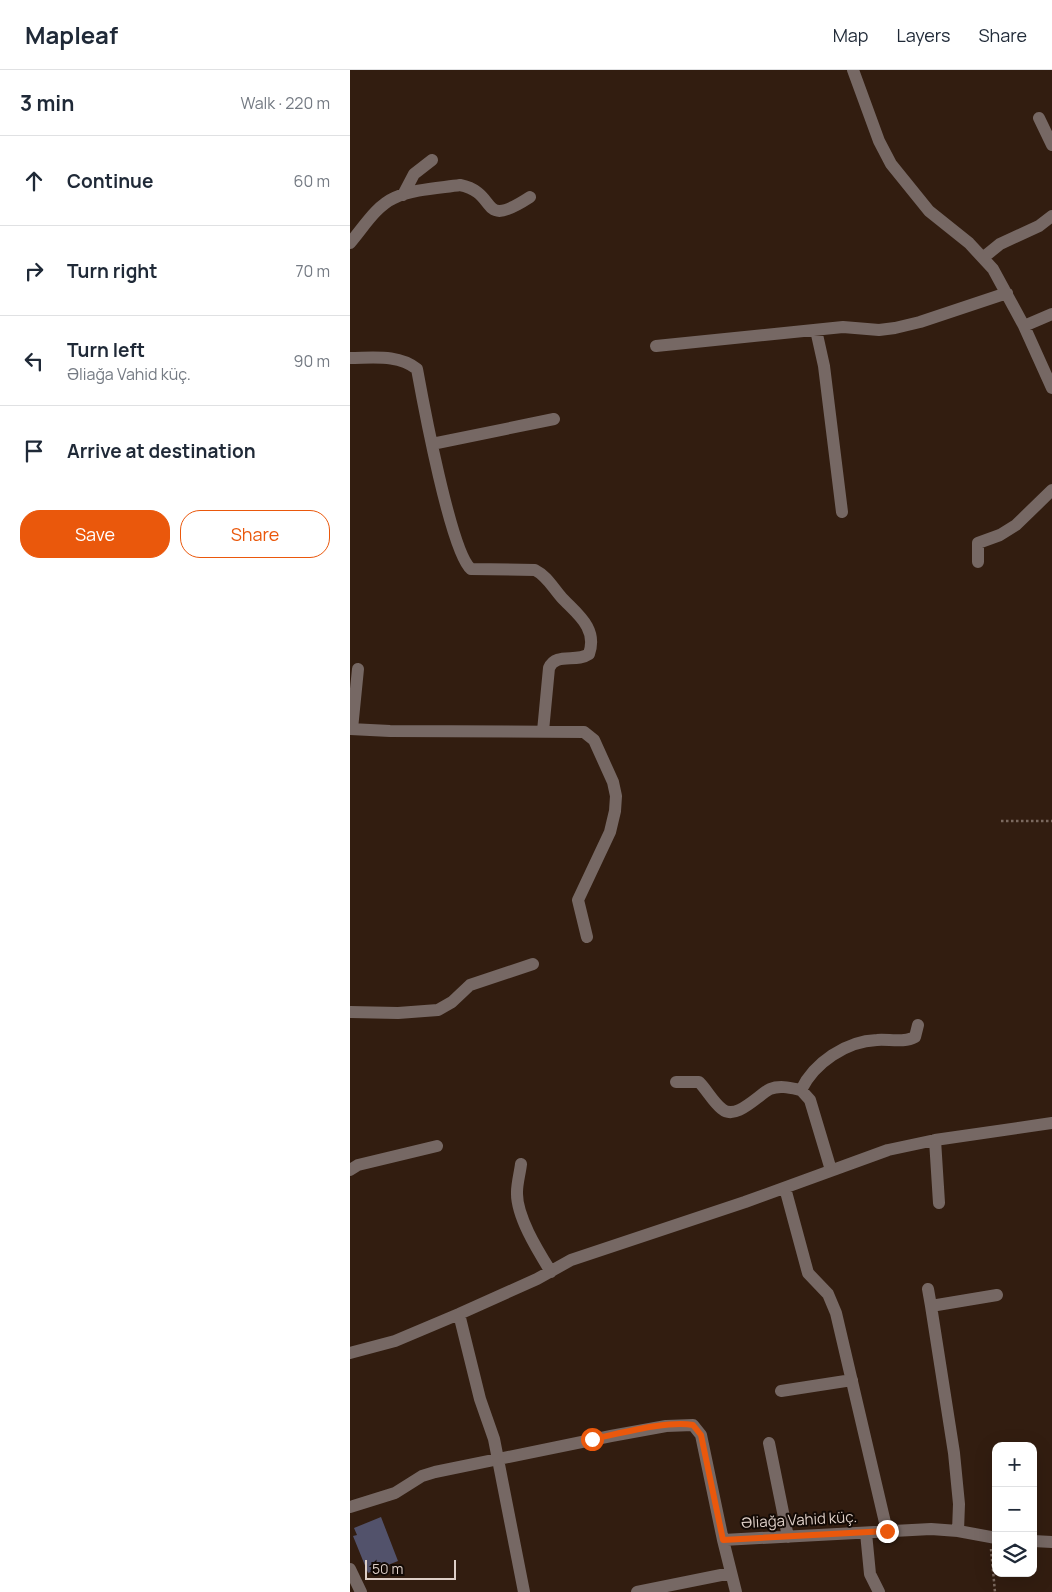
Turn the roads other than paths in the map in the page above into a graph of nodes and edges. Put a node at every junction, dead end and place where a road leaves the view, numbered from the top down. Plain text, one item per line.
1 (853, 70) edge
2 (1039, 118) dead end
3 (1052, 145) edge
4 (432, 160) dead end
5 (404, 194) junction
6 (530, 197) dead end
7 (1052, 216) edge
8 (350, 243) edge
9 (984, 257) junction
10 (1007, 293) junction
11 (1052, 314) edge
12 (1024, 326) junction
13 (816, 330) junction
14 (656, 346) dead end
15 (350, 358) edge
16 (1052, 388) edge
17 (554, 419) dead end
18 (432, 444) junction
19 (1052, 490) edge
20 (842, 512) dead end
21 (978, 562) dead end
22 (358, 669) dead end
23 (351, 729) edge
24 (543, 731) junction
25 (587, 937) dead end
26 (533, 964) dead end
27 (350, 1012) edge
28 (918, 1025) dead end
29 (676, 1082) dead end
30 (801, 1090) junction
31 (1052, 1123) edge
32 (935, 1140) junction
33 (437, 1146) dead end
34 (521, 1164) dead end
35 (350, 1170) edge
36 (831, 1170) junction
37 (785, 1188) junction
38 (939, 1203) dead end
39 (551, 1272) junction
40 (928, 1289) dead end
41 (997, 1295) dead end
42 (931, 1306) junction
43 (459, 1314) junction
44 (350, 1353) edge
45 (852, 1380) junction
46 (781, 1391) dead end
47 (769, 1443) dead end
48 (498, 1458) junction
49 (350, 1507) edge
50 (887, 1531) junction
51 (958, 1531) junction
52 (866, 1533) junction
53 (788, 1537) junction
54 (992, 1538) edge
55 (723, 1540) junction
56 (1037, 1541) edge
57 (1052, 1542) edge
58 (350, 1569) edge
59 (732, 1573) junction
60 (361, 1592) edge
61 (524, 1592) edge
62 (637, 1592) edge
63 (736, 1592) edge
64 (879, 1592) edge

1 - 9 street
2 - 3 street
4 - 5 street
5 - 6 street
5 - 8 street
7 - 9 street
9 - 10 street
10 - 12 street
10 - 13 street
11 - 12 street
12 - 16 street
13 - 14 street
13 - 20 street
15 - 18 street
17 - 18 street
18 - 24 street
19 - 21 street
22 - 23 street
23 - 24 street
24 - 25 street
26 - 27 street
28 - 30 street
29 - 30 street
30 - 36 street
31 - 32 street
32 - 36 street
32 - 38 street
33 - 35 street
34 - 39 street
36 - 37 street
37 - 39 street
37 - 45 street
39 - 43 street
40 - 42 street
41 - 42 street
42 - 51 street
43 - 44 street
43 - 48 street
45 - 46 street
45 - 50 street
47 - 53 street
48 - 49 street
48 - 55 street
48 - 61 street
50 - 51 street, Əliağa Vahid küç.
50 - 52 street, Əliağa Vahid küç.
51 - 54 street, Əliağa Vahid küç.
52 - 53 street, Əliağa Vahid küç.
52 - 64 street
53 - 55 street, Əliağa Vahid küç.
55 - 59 street
56 - 57 street
58 - 60 street
59 - 62 street
59 - 63 street

